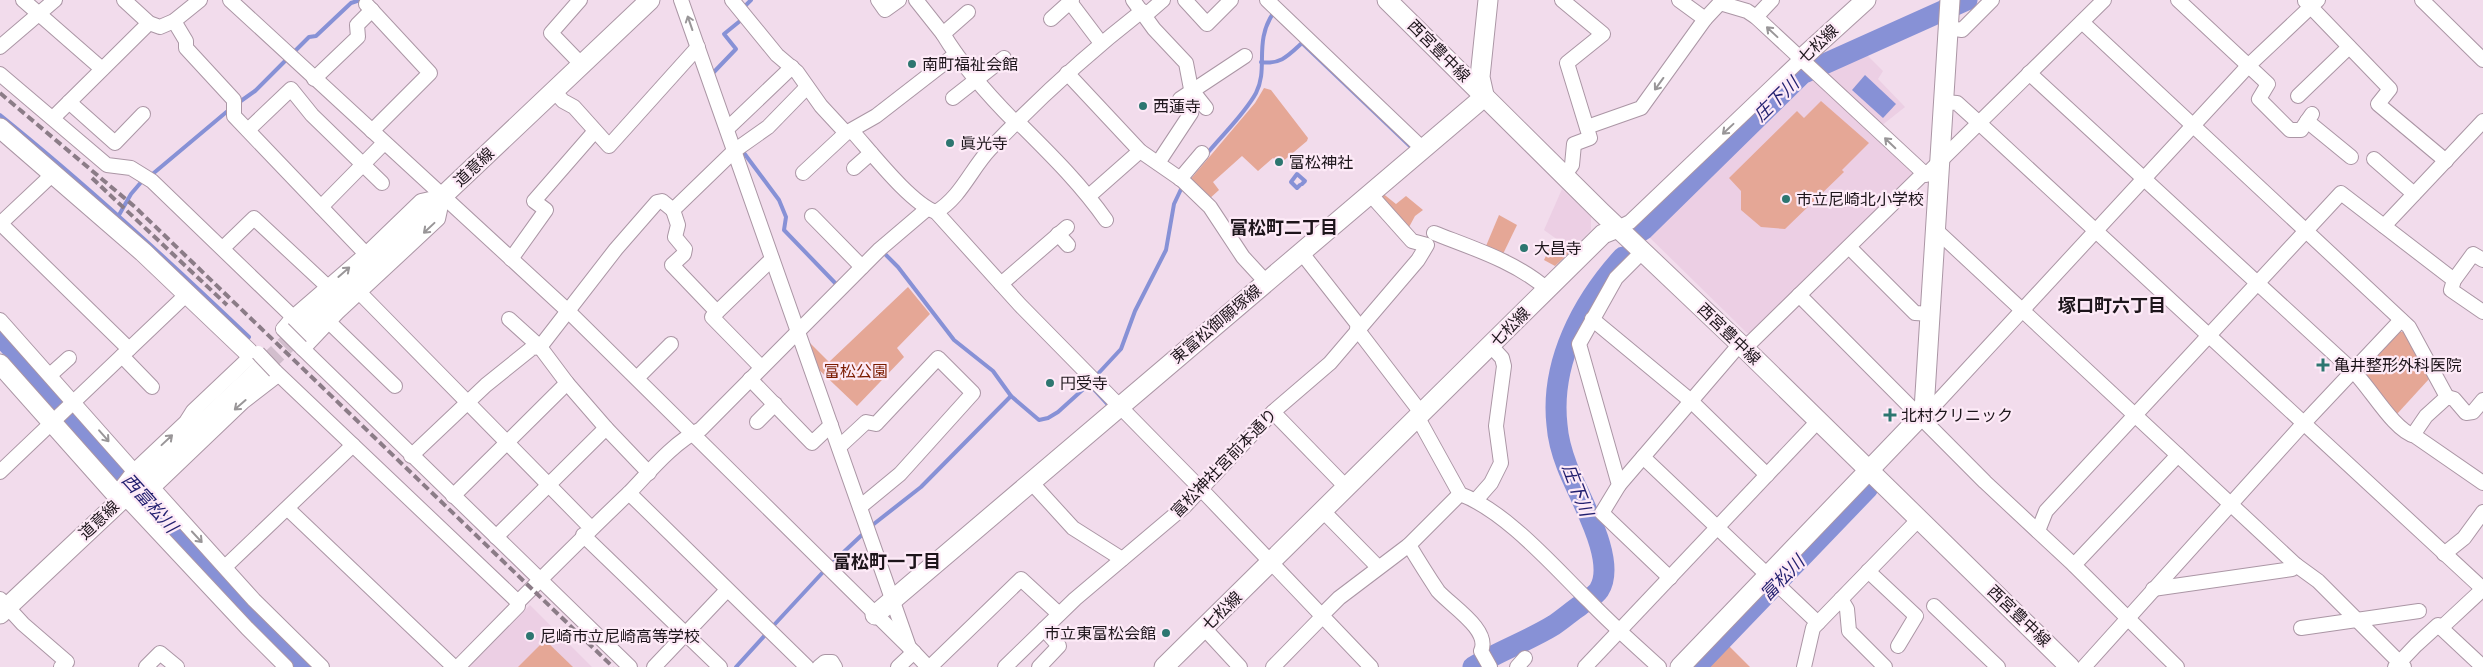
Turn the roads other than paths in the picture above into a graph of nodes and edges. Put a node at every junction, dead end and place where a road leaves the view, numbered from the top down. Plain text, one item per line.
1 (23, 0) edge
2 (55, 0) edge
3 (124, 0) edge
4 (200, 0) edge
5 (580, 0) edge
6 (650, 0) edge
7 (681, 0) edge
8 (732, 0) edge
9 (878, 0) edge
10 (899, 0) edge
11 (916, 0) edge
12 (1163, 0) edge
13 (1185, 0) edge
14 (1231, 0) edge
15 (1388, 0) edge
16 (1488, 0) edge
17 (1562, 0) edge
18 (1680, 0) edge
19 (1950, 0) edge
20 (1992, 0) edge
21 (2178, 0) edge
22 (2422, 0) edge
23 (1071, 1) edge
24 (1769, 1) edge
25 (1861, 1) edge
26 (237, 2) edge
27 (2099, 2) edge
28 (2311, 2) edge
29 (1273, 4) edge
30 (1137, 5) edge
31 (968, 12) dead end
32 (39, 14) junction
33 (1756, 17) junction
34 (1051, 19) dead end
35 (1706, 19) junction
36 (174, 21) junction
37 (2082, 22) junction
38 (149, 23) junction
39 (1949, 26) junction
40 (943, 34) junction
41 (1101, 43) junction
42 (0, 47) edge
43 (698, 47) junction
44 (2349, 47) junction
45 (956, 54) junction
46 (1245, 56) dead end
47 (1004, 58) dead end
48 (2483, 60) edge
49 (1804, 62) junction
50 (582, 65) junction
51 (2249, 65) junction
52 (792, 67) junction
53 (102, 69) junction
54 (2029, 72) junction
55 (1067, 73) junction
56 (0, 74) edge
57 (314, 79) junction
58 (977, 80) junction
59 (807, 87) junction
60 (554, 91) junction
61 (1193, 92) junction
62 (1484, 95) junction
63 (2298, 96) dead end
64 (954, 98) dead end
65 (69, 102) junction
66 (1944, 102) junction
67 (1206, 108) dead end
68 (143, 114) dead end
69 (53, 118) junction
70 (2483, 121) edge
71 (1016, 122) junction
72 (1978, 122) junction
73 (2193, 125) junction
74 (1586, 127) junction
75 (0, 128) edge
76 (727, 129) junction
77 (248, 130) junction
78 (372, 131) junction
79 (594, 131) junction
80 (849, 132) junction
81 (384, 143) junction
82 (1423, 149) junction
83 (734, 151) junction
84 (1140, 151) junction
85 (871, 153) junction
86 (1202, 153) dead end
87 (2351, 157) dead end
88 (2374, 159) dead end
89 (2446, 161) junction
90 (1158, 163) junction
91 (363, 165) junction
92 (854, 168) dead end
93 (1930, 169) junction
94 (54, 173) junction
95 (803, 173) dead end
96 (1564, 176) junction
97 (2144, 178) junction
98 (1183, 181) junction
99 (382, 183) dead end
100 (1370, 194) junction
101 (2414, 194) junction
102 (443, 196) junction
103 (1089, 196) junction
104 (321, 208) junction
105 (673, 210) junction
106 (932, 211) junction
107 (812, 216) dead end
108 (1106, 220) dead end
109 (0, 224) edge
110 (2384, 226) junction
111 (1618, 228) junction
112 (1936, 230) junction
113 (2305, 230) junction
114 (2094, 232) junction
115 (1430, 239) junction
116 (1068, 245) dead end
117 (1849, 247) junction
118 (223, 248) junction
119 (1643, 251) junction
120 (1301, 252) junction
121 (366, 254) junction
122 (511, 259) junction
123 (772, 259) junction
124 (2483, 260) edge
125 (862, 267) junction
126 (2454, 280) junction
127 (1266, 282) junction
128 (2257, 283) junction
129 (1001, 284) junction
130 (328, 287) junction
131 (1548, 290) junction
132 (360, 292) junction
133 (187, 294) junction
134 (1799, 295) junction
135 (2022, 310) junction
136 (569, 312) junction
137 (716, 312) junction
138 (2483, 312) edge
139 (1923, 314) junction
140 (509, 319) dead end
141 (1592, 319) junction
142 (0, 320) edge
143 (2401, 320) junction
144 (330, 323) junction
145 (1358, 328) junction
146 (798, 331) junction
147 (295, 335) junction
148 (2207, 336) junction
149 (671, 344) dead end
150 (1491, 346) junction
151 (1742, 346) junction
152 (540, 347) junction
153 (126, 353) junction
154 (69, 358) dead end
155 (262, 362) junction
156 (0, 364) edge
157 (761, 367) junction
158 (2353, 371) junction
159 (50, 375) junction
160 (637, 378) junction
161 (750, 379) junction
162 (567, 383) junction
163 (395, 386) dead end
164 (152, 387) dead end
165 (2447, 397) junction
166 (2483, 400) edge
167 (1690, 402) junction
168 (71, 404) junction
169 (466, 404) junction
170 (775, 404) junction
171 (1119, 407) junction
172 (1273, 412) junction
173 (1922, 413) junction
174 (1420, 416) junction
175 (2134, 416) junction
176 (55, 419) junction
177 (1819, 420) junction
178 (757, 422) dead end
179 (2303, 424) junction
180 (831, 425) junction
181 (606, 428) junction
182 (693, 433) junction
183 (2413, 435) junction
184 (508, 444) junction
185 (353, 445) junction
186 (839, 447) junction
187 (2178, 455) junction
188 (411, 456) junction
189 (1643, 457) junction
190 (1869, 469) junction
191 (0, 472) edge
192 (649, 473) junction
193 (1767, 475) junction
194 (1031, 482) junction
195 (2483, 483) edge
196 (549, 485) junction
197 (1619, 485) junction
198 (1200, 488) junction
199 (1347, 488) junction
200 (134, 489) junction
201 (629, 493) junction
202 (1460, 494) junction
203 (453, 496) junction
204 (1476, 500) junction
205 (2231, 504) junction
206 (860, 507) junction
207 (288, 509) junction
208 (1323, 511) junction
209 (2483, 512) edge
210 (1918, 519) junction
211 (1718, 528) junction
212 (587, 531) junction
213 (2038, 531) junction
214 (496, 537) junction
215 (1408, 545) junction
216 (2444, 554) junction
217 (1122, 559) junction
218 (1270, 564) junction
219 (2074, 565) junction
220 (2296, 565) junction
221 (225, 567) junction
222 (1378, 568) junction
223 (1868, 571) junction
224 (1670, 578) junction
225 (540, 580) junction
226 (1773, 580) junction
227 (2153, 589) junction
228 (2483, 589) edge
229 (727, 590) junction
230 (892, 599) junction
231 (1841, 599) junction
232 (518, 602) junction
233 (1934, 606) dead end
234 (3, 607) edge
235 (2419, 611) dead end
236 (1059, 614) junction
237 (875, 615) junction
238 (1322, 617) junction
239 (2127, 618) junction
240 (2356, 619) junction
241 (1818, 623) junction
242 (1204, 628) junction
243 (2301, 628) dead end
244 (2441, 628) junction
245 (1044, 629) junction
246 (1620, 631) junction
247 (686, 634) junction
248 (1898, 646) dead end
249 (912, 650) junction
250 (1486, 661) edge
251 (2399, 666) edge
252 (61, 667) edge
253 (146, 667) edge
254 (177, 667) edge
255 (286, 667) edge
256 (322, 667) edge
257 (454, 667) edge
258 (458, 667) edge
259 (630, 667) edge
260 (654, 667) edge
261 (720, 667) edge
262 (807, 667) edge
263 (820, 667) edge
264 (835, 667) edge
265 (898, 667) edge
266 (929, 667) edge
267 (1005, 667) edge
268 (1039, 667) edge
269 (1164, 667) edge
270 (1240, 667) edge
271 (1273, 667) edge
272 (1371, 667) edge
273 (1585, 667) edge
274 (1659, 667) edge
275 (1680, 667) edge
276 (1804, 667) edge
277 (1885, 667) edge
278 (1998, 667) edge
279 (2070, 667) edge
280 (2084, 667) edge
281 (2177, 667) edge
282 (2483, 667) edge

1 - 32 street
2 - 32 street
3 - 38 street
4 - 36 street
5 - 50 street
6 - 50 street, 道意線
43 -> 7 street
8 - 52 street
9 - 10 street
11 - 40 street
12 - 30 street
13 - 14 street
15 - 62 street, 西宮豊中線
16 - 62 street
17 - 74 street
18 - 35 street
19 - 39 street
20 - 39 street
21 - 51 street
22 - 48 street
23 - 34 street
23 - 41 street
24 - 33 street
25 - 49 street, 七松線
26 - 57 street
27 - 37 street
28 - 44 street
28 - 51 street
29 - 82 street
30 - 41 street
30 - 61 street
31 - 40 street
32 - 42 street
32 - 53 street
33 - 35 street
49 -> 33 street
35 -> 74 street
36 - 38 street
36 - 77 street
37 - 54 street
37 - 73 street
38 - 53 street
39 - 66 street
40 - 45 street
41 - 55 street
43 - 76 street
43 - 79 street
44 - 63 street
44 - 89 street
45 - 58 street
45 - 80 street
46 - 61 street
47 - 58 street
93 -> 49 street
49 -> 111 street, 七松線
50 - 60 street, 道意線
51 - 73 street
51 - 87 street
52 - 59 street
52 - 76 street
53 - 65 street
54 - 72 street
54 - 97 street
55 - 71 street
55 - 84 street
56 - 69 street
57 - 78 street
57 - 78 street
58 - 64 street
58 - 71 street
59 - 80 street
59 - 83 street
60 - 79 street
60 - 102 street, 道意線
61 - 67 street
61 - 90 street
62 - 82 street, 東富松御願塚線
62 - 96 street, 西宮豊中線
65 - 68 street
65 - 69 street
66 - 72 street
66 - 93 street
69 - 118 street
70 - 89 street
71 - 103 street
71 - 106 street
72 - 93 street
72 - 114 street
73 - 97 street
73 - 113 street
74 - 96 street
75 - 94 street
76 - 83 street
77 - 91 street
77 - 104 street
78 - 81 street
79 - 122 street
80 - 85 street
80 - 95 street
81 - 91 street
81 - 102 street
82 - 100 street, 東富松御願塚線
83 - 105 street
83 - 123 street
84 - 90 street
84 - 103 street
85 - 92 street
85 - 106 street
86 - 98 street
88 - 101 street
89 - 101 street
90 - 98 street
91 - 99 street
91 - 104 street
93 - 112 street
93 - 117 street
94 - 109 street
94 - 133 street
96 - 111 street, 西宮豊中線
97 - 114 street
97 - 128 street
98 - 127 street
100 - 115 street
100 - 120 street, 東富松御願塚線
101 - 110 street
102 - 121 street
102 - 122 street
102 -> 132 street
102 - 147 street, 道意線
103 - 108 street
104 - 121 street
105 - 136 street
105 - 137 street
106 - 125 street
106 - 129 street
107 - 125 street
109 - 153 street
110 - 113 street
110 - 126 street
111 - 119 street, 西宮豊中線
111 - 131 street, 七松線
112 - 135 street
112 - 139 street
113 - 128 street
113 - 143 street
114 - 135 street
114 - 148 street
115 - 131 street
115 - 145 street, 富松神社宮前本通り
116 - 129 street
117 - 134 street
117 - 139 street
118 - 130 street
118 - 147 street
119 - 141 street
119 - 151 street, 西宮豊中線
120 - 127 street, 東富松御願塚線
120 - 145 street
130 -> 121 street
122 - 136 street
123 - 137 street
123 - 146 street
124 - 126 street
125 - 146 street
126 - 138 street
127 - 171 street, 東富松御願塚線
128 - 148 street
128 - 158 street
129 - 171 street
130 - 147 street
131 - 150 street, 七松線
132 - 144 street
132 - 169 street
133 - 153 street
133 - 155 street
134 - 151 street
134 - 173 street
135 - 173 street
135 - 175 street
136 - 152 street
136 - 160 street
137 - 157 street
139 - 173 street
140 - 152 street
141 - 167 street
141 - 197 street
142 - 159 street
143 - 158 street
143 - 165 street
144 - 147 street
144 - 163 street
145 - 172 street, 富松神社宮前本通り
145 - 174 street
146 - 157 street
146 - 180 street
147 - 188 street
148 - 175 street
148 - 179 street
149 - 160 street
150 - 174 street, 七松線
150 - 204 street
151 - 167 street
151 - 177 street, 西宮豊中線
152 - 162 street
152 - 169 street
153 - 164 street
153 - 168 street
154 - 159 street
155 - 185 street
155 - 200 street, 道意線
156 - 176 street
157 - 161 street
158 - 179 street
158 - 183 street
159 - 168 street
160 - 182 street
161 - 170 street
161 - 182 street
162 - 181 street
162 - 184 street
165 - 166 street
165 - 183 street
167 - 189 street
167 - 193 street
168 - 176 street
168 -> 200 street
169 - 184 street
169 - 188 street
170 - 178 street
170 - 180 street
171 - 194 street, 東富松御願塚線
171 - 198 street
172 - 198 street, 富松神社宮前本通り
172 - 199 street
173 - 190 street
173 - 213 street
174 - 199 street, 七松線
174 - 202 street
175 - 187 street
175 - 213 street
176 - 191 street
176 - 200 street
177 - 190 street, 西宮豊中線
177 - 193 street
179 - 205 street
179 - 216 street
180 - 186 street
181 - 192 street
181 - 196 street
182 - 192 street
182 - 237 street
183 - 195 street
184 - 196 street
184 - 203 street
185 - 207 street
185 - 232 street
186 - 206 street
186 - 206 street
187 - 205 street
187 - 219 street
188 - 203 street
189 - 197 street
189 - 211 street
190 - 210 street, 西宮豊中線
190 - 226 street
192 - 201 street
193 - 211 street
194 - 217 street
194 - 230 street, 東富松御願塚線
196 - 212 street
196 - 214 street
197 - 224 street
198 - 217 street, 富松神社宮前本通り
198 - 218 street
199 - 208 street, 七松線
200 -> 221 street
200 - 234 street, 道意線
200 - 255 street
201 - 212 street
201 - 229 street
202 - 204 street
202 - 215 street
203 - 214 street
204 - 246 street
205 - 220 street
205 - 227 street
206 - 230 street
207 - 221 street
207 - 257 street
208 - 218 street, 七松線
208 - 222 street
209 - 216 street
210 - 223 street
210 - 279 street, 西宮豊中線
211 - 224 street
211 - 226 street
212 - 225 street
212 - 247 street
213 - 219 street
214 - 225 street
215 - 222 street
215 - 250 street
216 - 228 street
217 - 236 street, 富松神社宮前本通り
218 - 238 street
218 - 242 street, 七松線
219 - 239 street
220 - 227 street
220 - 240 street
221 - 256 street
222 - 238 street
223 - 231 street
223 - 248 street
224 - 246 street
225 - 232 street
225 - 259 street
226 - 241 street
226 - 275 street
227 - 239 street
228 - 244 street
229 - 247 street
229 - 262 street
230 - 237 street, 東富松御願塚線
230 - 249 street
231 - 241 street
231 - 277 street
232 - 258 street
233 - 278 street
234 - 252 street
235 - 240 street
236 - 245 street, 富松神社宮前本通り
236 - 266 street
237 - 249 street
238 - 271 street
238 - 272 street
239 - 280 street
239 - 281 street
240 - 243 street
240 - 251 street
241 - 276 street
242 - 269 street, 七松線
242 - 270 street
244 - 251 street
244 - 282 street
245 - 267 street, 富松神社宮前本通り
245 - 268 street
246 - 273 street
246 - 274 street
247 - 260 street
247 - 261 street
249 - 265 street
249 - 266 street
253 - 254 street
263 - 264 street

